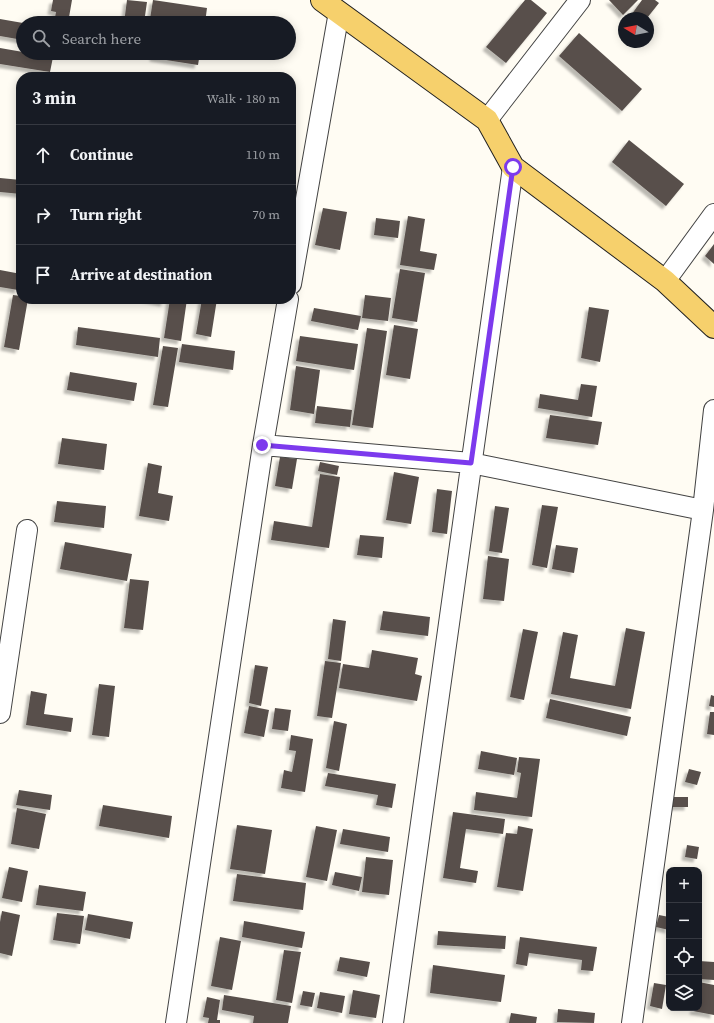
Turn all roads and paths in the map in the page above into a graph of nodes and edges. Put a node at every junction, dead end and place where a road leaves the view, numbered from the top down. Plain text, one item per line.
1 (580, 0) edge
2 (331, 6) edge
3 (487, 120) junction
4 (513, 167) junction
5 (714, 214) edge
6 (296, 249) edge
7 (665, 281) junction
8 (287, 304) edge
9 (714, 327) edge
10 (714, 410) edge
11 (262, 445) junction
12 (471, 463) junction
13 (703, 510) junction
14 (27, 530) dead end
15 (0, 713) edge
16 (176, 1023) edge
17 (393, 1023) edge
18 (632, 1023) edge

1 - 3 street
2 - 3 main road
2 - 6 street
3 - 4 main road
4 - 7 main road
4 - 12 street
5 - 7 street
7 - 9 main road
8 - 11 street
10 - 13 street
11 - 12 street
11 - 16 street
12 - 13 street
12 - 17 street
13 - 18 street
14 - 15 street

